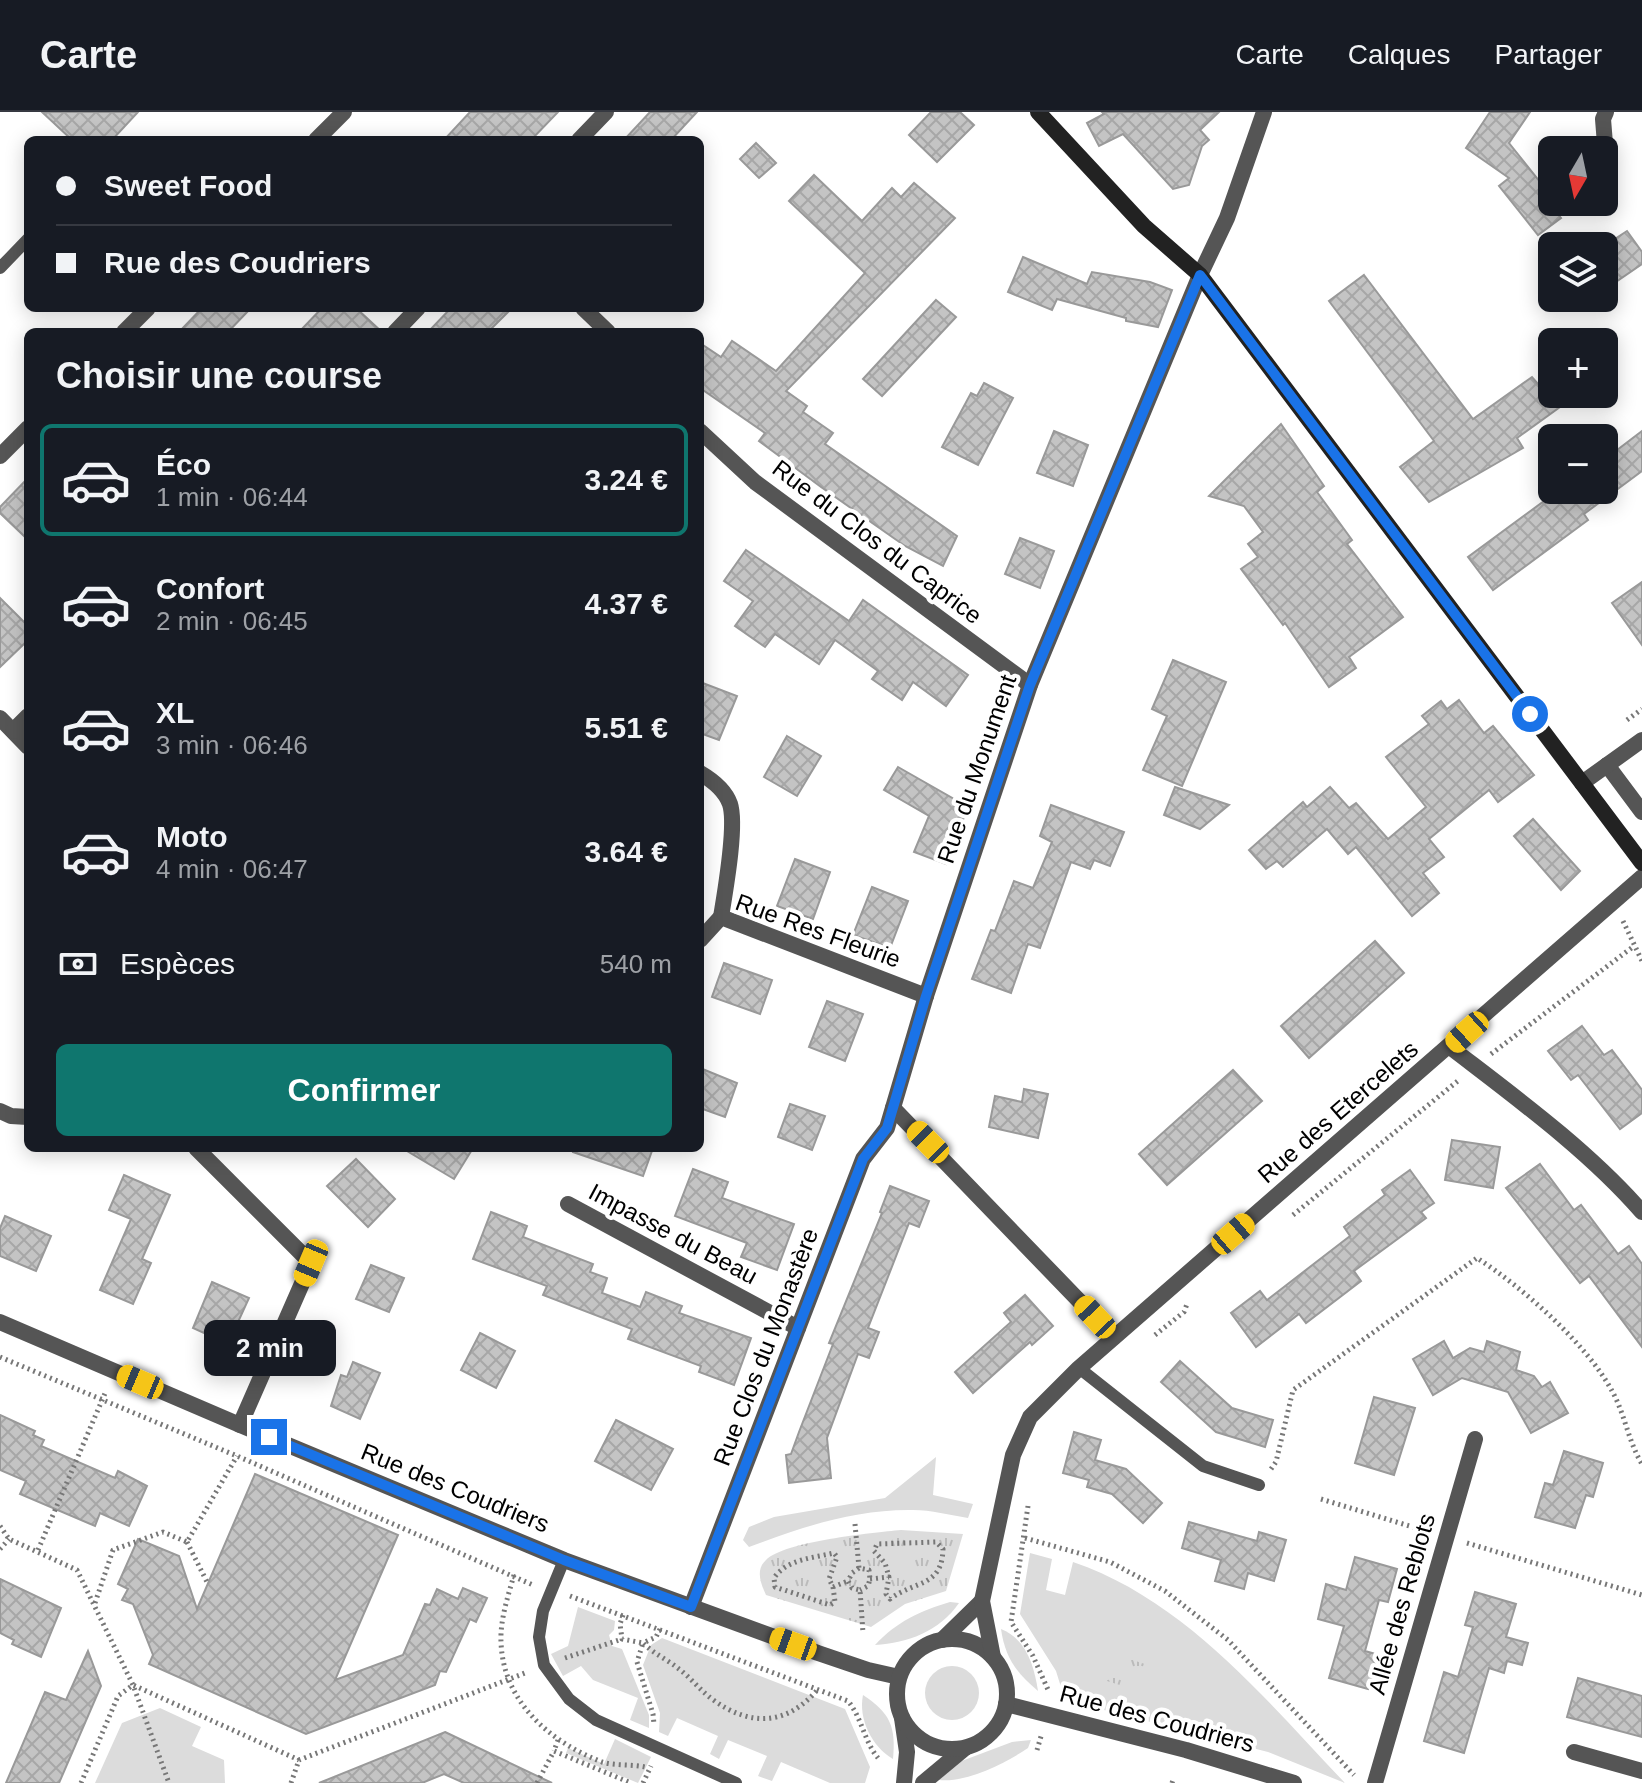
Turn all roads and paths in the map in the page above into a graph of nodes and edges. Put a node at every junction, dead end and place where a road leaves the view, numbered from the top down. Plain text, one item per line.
1 (344, 112) edge
2 (606, 112) edge
3 (1038, 112) edge
4 (1264, 112) edge
5 (1606, 112) edge
6 (320, 136) edge
7 (583, 136) edge
8 (1604, 136) edge
9 (24, 243) edge
10 (0, 268) edge
11 (1200, 275) junction
12 (144, 312) edge
13 (414, 312) edge
14 (587, 312) edge
15 (128, 328) edge
16 (399, 328) edge
17 (604, 328) edge
18 (24, 432) edge
19 (704, 435) edge
20 (0, 456) edge
21 (1030, 685) junction
22 (1642, 709) edge
23 (0, 718) edge
24 (24, 720) edge
25 (1623, 723) dead end
26 (13, 731) junction
27 (1642, 740) edge
28 (24, 743) edge
29 (1607, 765) junction
30 (704, 775) edge
31 (1582, 783) junction
32 (1642, 812) edge
33 (1642, 863) edge
34 (1642, 877) edge
35 (721, 917) junction
36 (1621, 917) dead end
37 (704, 936) edge
38 (1634, 946) junction
39 (1642, 961) edge
40 (926, 996) junction
41 (1450, 1047) junction
42 (1482, 1061) dead end
43 (1464, 1075) dead end
44 (893, 1108) junction
45 (0, 1111) edge
46 (24, 1117) edge
47 (200, 1152) edge
48 (568, 1204) dead end
49 (1642, 1212) edge
50 (1284, 1223) dead end
51 (1187, 1303) dead end
52 (0, 1322) edge
53 (798, 1328) junction
54 (1159, 1332) dead end
55 (1114, 1337) junction
56 (0, 1357) edge
57 (1079, 1368) junction
58 (115, 1372) junction
59 (102, 1401) junction
60 (240, 1425) junction
61 (1475, 1439) dead end
62 (237, 1456) junction
63 (1642, 1464) edge
64 (1259, 1485) joint
65 (1030, 1494) dead end
66 (1321, 1499) dead end
67 (855, 1524) dead end
68 (0, 1526) edge
69 (1446, 1537) junction
70 (1025, 1538) junction
71 (9, 1539) junction
72 (187, 1542) junction
73 (0, 1549) edge
74 (38, 1550) junction
75 (564, 1560) junction
76 (859, 1568) junction
77 (889, 1577) junction
78 (870, 1579) junction
79 (848, 1581) junction
80 (208, 1584) dead end
81 (534, 1585) dead end
82 (833, 1587) junction
83 (860, 1590) junction
84 (563, 1594) dead end
85 (1642, 1595) edge
86 (982, 1601) junction
87 (95, 1604) junction
88 (691, 1607) junction
89 (623, 1615) junction
90 (660, 1629) junction
91 (863, 1633) dead end
92 (622, 1639) junction
93 (942, 1640) junction
94 (643, 1643) junction
95 (993, 1657) junction
96 (544, 1665) junction
97 (899, 1677) junction
98 (133, 1685) junction
99 (818, 1689) junction
100 (1050, 1696) dead end
101 (1006, 1704) junction
102 (902, 1718) junction
103 (1041, 1739) dead end
104 (558, 1740) dead end
105 (654, 1745) junction
106 (965, 1748) junction
107 (1037, 1750) dead end
108 (554, 1751) junction
109 (1574, 1752) dead end
110 (878, 1758) dead end
111 (299, 1760) junction
112 (1642, 1771) edge
113 (1367, 1781) edge
114 (81, 1783) edge
115 (169, 1783) edge
116 (291, 1783) edge
117 (537, 1783) edge
118 (631, 1783) edge
119 (643, 1783) edge
120 (736, 1783) edge
121 (904, 1783) edge
122 (923, 1783) edge
123 (1294, 1783) edge

1 - 6 street
2 - 7 street
3 - 11 main road
4 - 11 street, Rue du Monument
5 - 8 street
9 - 10 lane
11 - 21 street, Rue du Monument
11 - 31 main road
12 - 15 street
13 - 16 street
14 - 17 street
18 - 20 street
19 - 21 street, Rue du Clos du Caprice
21 - 40 street, Rue du Monument
22 - 25 path
23 - 26 street
24 - 26 street
26 - 28 street
27 - 29 street
29 - 31 street
29 - 32 street
30 - 35 street
31 - 33 main road
34 - 41 street, Rue des Etercelets
35 - 37 street, Rue Res Fleurie
35 - 40 street, Rue Res Fleurie
36 - 38 path
38 - 39 path
38 - 42 path
40 - 44 street, Rue du Monument
41 - 49 street
41 - 55 street, Rue des Etercelets
43 - 50 path
44 - 53 street, Rue Clos du Monastère
44 - 55 street
45 - 46 street
47 - 60 street
48 - 53 street, Impasse du Beau
51 - 54 path
52 - 58 street, Rue des Coudriers
53 - 88 street, Rue Clos du Monastère
55 - 57 street, Rue des Etercelets
56 - 59 path
57 - 64 lane
57 - 86 street, Rue des Etercelets
58 - 59 path
58 - 60 street, Rue des Coudriers
59 - 62 path
59 - 74 path
60 - 75 street, Rue des Coudriers
61 - 69 street, Allée des Reblots
62 - 72 path
62 - 81 path
63 - 64 path
65 - 70 path
66 - 69 path
67 - 76 path
68 - 71 path
69 - 85 path
69 - 113 street, Allée des Reblots
70 - 100 path
70 - 113 path
71 - 73 path
71 - 74 path
72 - 80 path
72 - 87 path
74 - 87 path
75 - 88 street, Rue des Coudriers
75 - 96 lane
76 - 78 path
76 - 79 path
77 - 77 path
77 - 78 path
78 - 83 path
79 - 82 path
79 - 83 path
82 - 82 path
83 - 91 path
84 - 89 path
86 - 93 street
86 - 95 street, Rue des Etercelets
87 - 98 path
88 - 97 street, Rue des Coudriers
89 - 90 path
89 - 92 path
90 - 94 path
90 - 99 path
92 - 94 path
92 - 96 path
93 - 95 street
93 - 97 street
94 - 99 path
94 - 105 path
95 - 101 street
96 - 105 lane
96 - 111 path
97 - 102 street
98 - 111 path
98 - 114 path
98 - 115 path
99 - 110 path
101 - 106 street
101 - 123 street, Rue des Coudriers
102 - 106 street
102 - 121 street
103 - 107 path
104 - 108 path
105 - 119 path
105 - 120 lane
106 - 122 street
108 - 117 path
108 - 118 path
109 - 112 street
111 - 116 path

